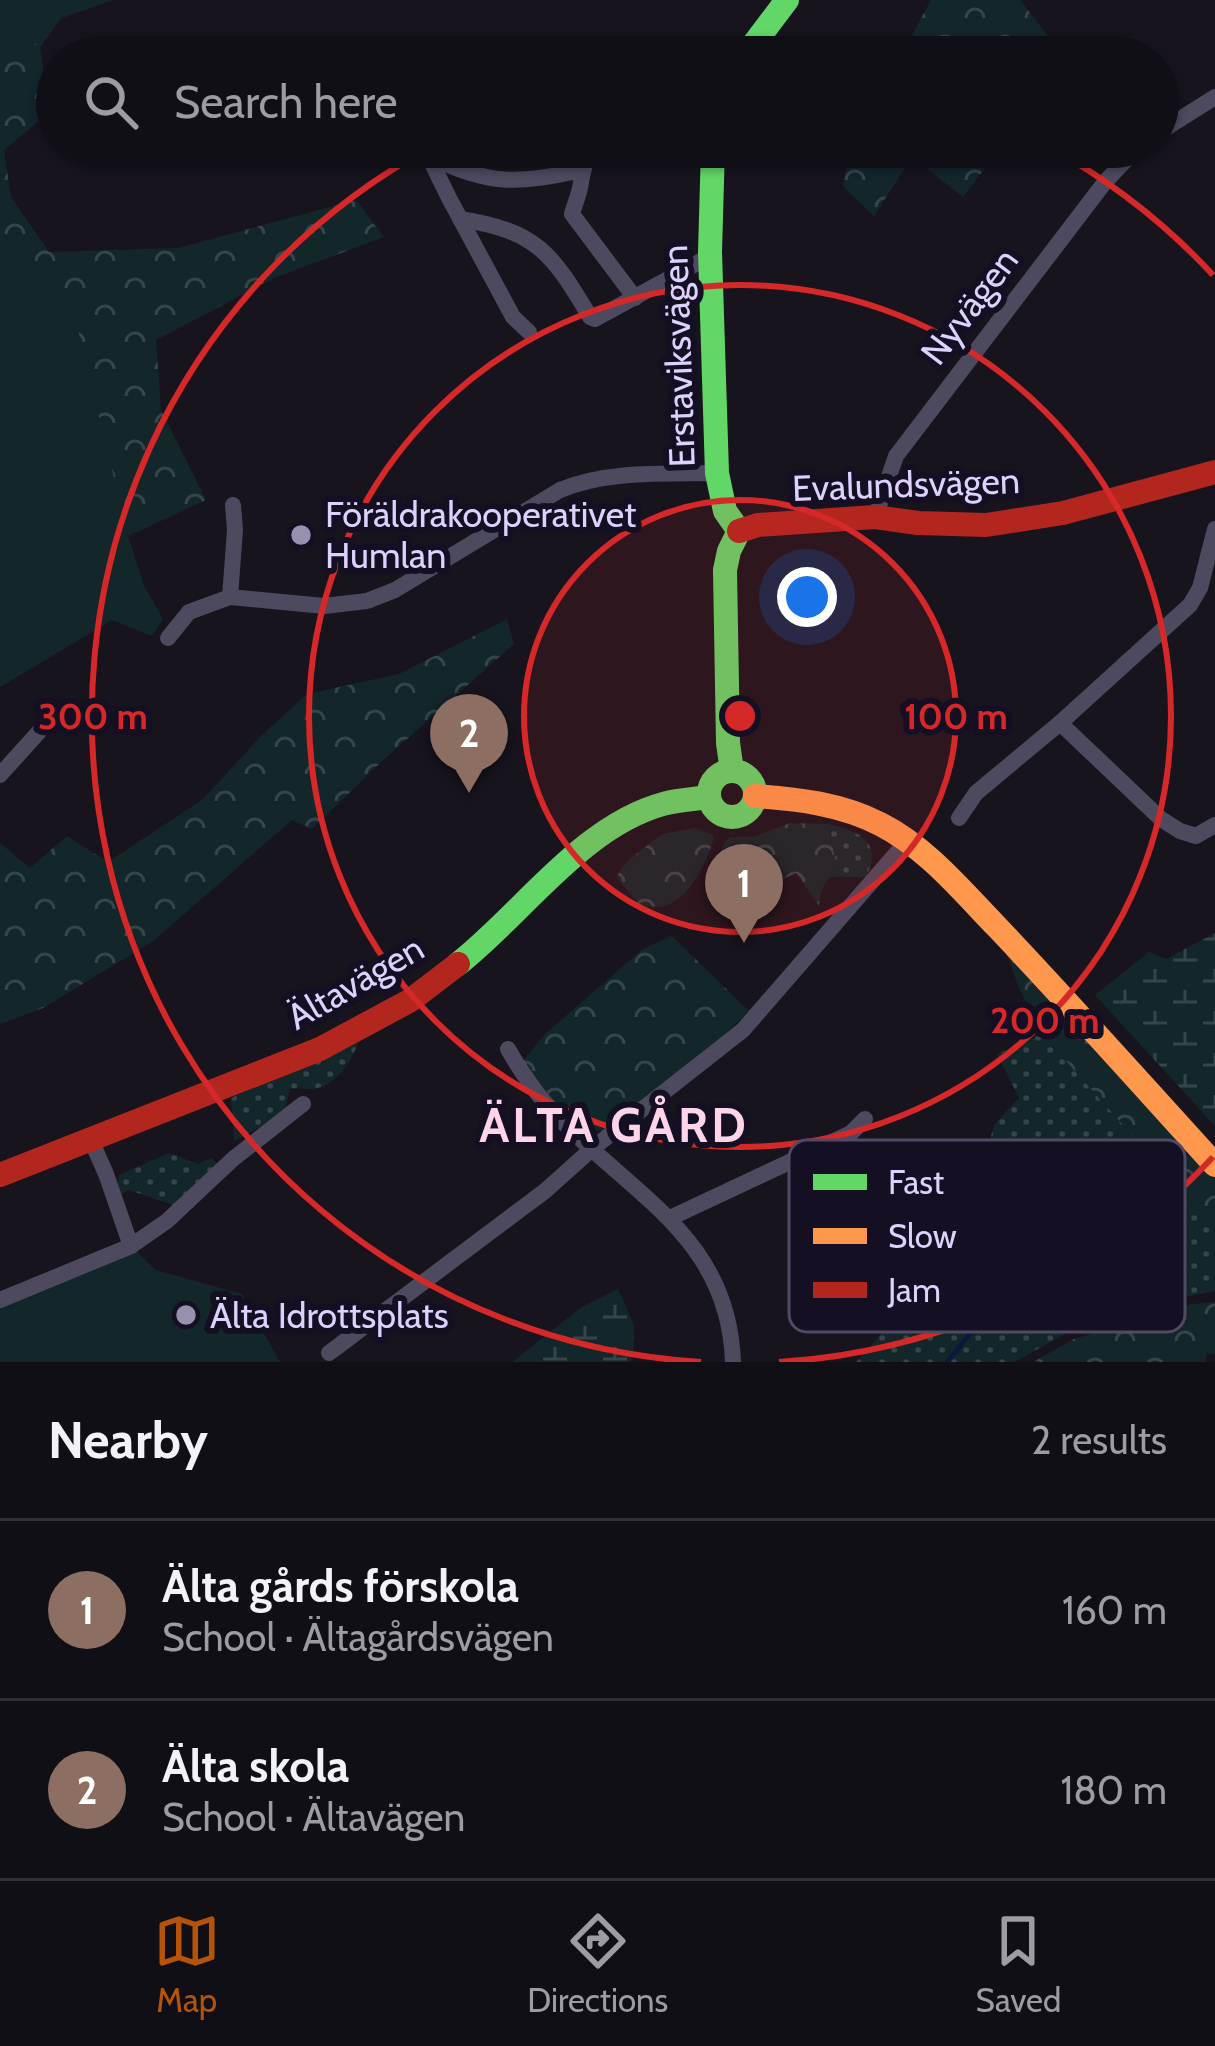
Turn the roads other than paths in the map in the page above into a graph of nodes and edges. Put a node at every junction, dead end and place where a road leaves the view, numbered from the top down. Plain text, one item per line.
1 (787, 0) edge
2 (760, 36) edge
3 (1215, 97) edge
4 (1179, 120) edge
5 (434, 168) edge
6 (456, 168) edge
7 (707, 168) edge
8 (1118, 168) edge
9 (582, 170) joint
10 (460, 219) junction
11 (710, 256) junction
12 (635, 298) junction
13 (529, 332) dead end
14 (1215, 472) edge
15 (717, 473) junction
16 (233, 505) dead end
17 (874, 517) junction
18 (1215, 529) edge
19 (739, 531) junction
20 (230, 597) junction
21 (168, 638) dead end
22 (1060, 723) junction
23 (46, 724) dead end
24 (732, 771) junction
25 (0, 776) edge
26 (710, 796) junction
27 (755, 796) junction
28 (959, 818) dead end
29 (1215, 825) edge
30 (907, 841) junction
31 (508, 1049) dead end
32 (303, 1104) dead end
33 (865, 1119) dead end
34 (835, 1140) edge
35 (91, 1141) junction
36 (593, 1148) junction
37 (789, 1162) edge
38 (1215, 1165) edge
39 (0, 1175) edge
40 (670, 1218) junction
41 (131, 1246) junction
42 (0, 1300) edge
43 (328, 1353) dead end
44 (733, 1362) edge

1 - 2 main road
3 - 4 street
5 - 10 street
6 - 9 street
7 - 11 main road, Erstaviksvägen
8 - 17 street, Nyvägen
9 - 12 street
10 - 12 street
10 - 13 street
11 - 12 street
11 - 15 main road, Erstaviksvägen
14 - 17 main road, Evalundsvägen
15 - 19 main road, Erstaviksvägen
15 - 20 street
16 - 20 street
17 - 19 main road, Evalundsvägen
18 - 22 street
19 - 24 main road
20 - 21 street
22 - 28 street
22 - 29 street
23 - 25 street
24 - 26 main road
24 - 27 main road
26 - 27 main road
26 - 35 main road, Ältavägen
27 - 30 main road
30 - 36 street
30 - 38 main road
31 - 36 street
32 - 41 street
33 - 34 street
35 - 39 main road, Ältavägen
35 - 41 street
36 - 40 street
36 - 43 street
37 - 40 street
40 - 44 street
41 - 42 street

